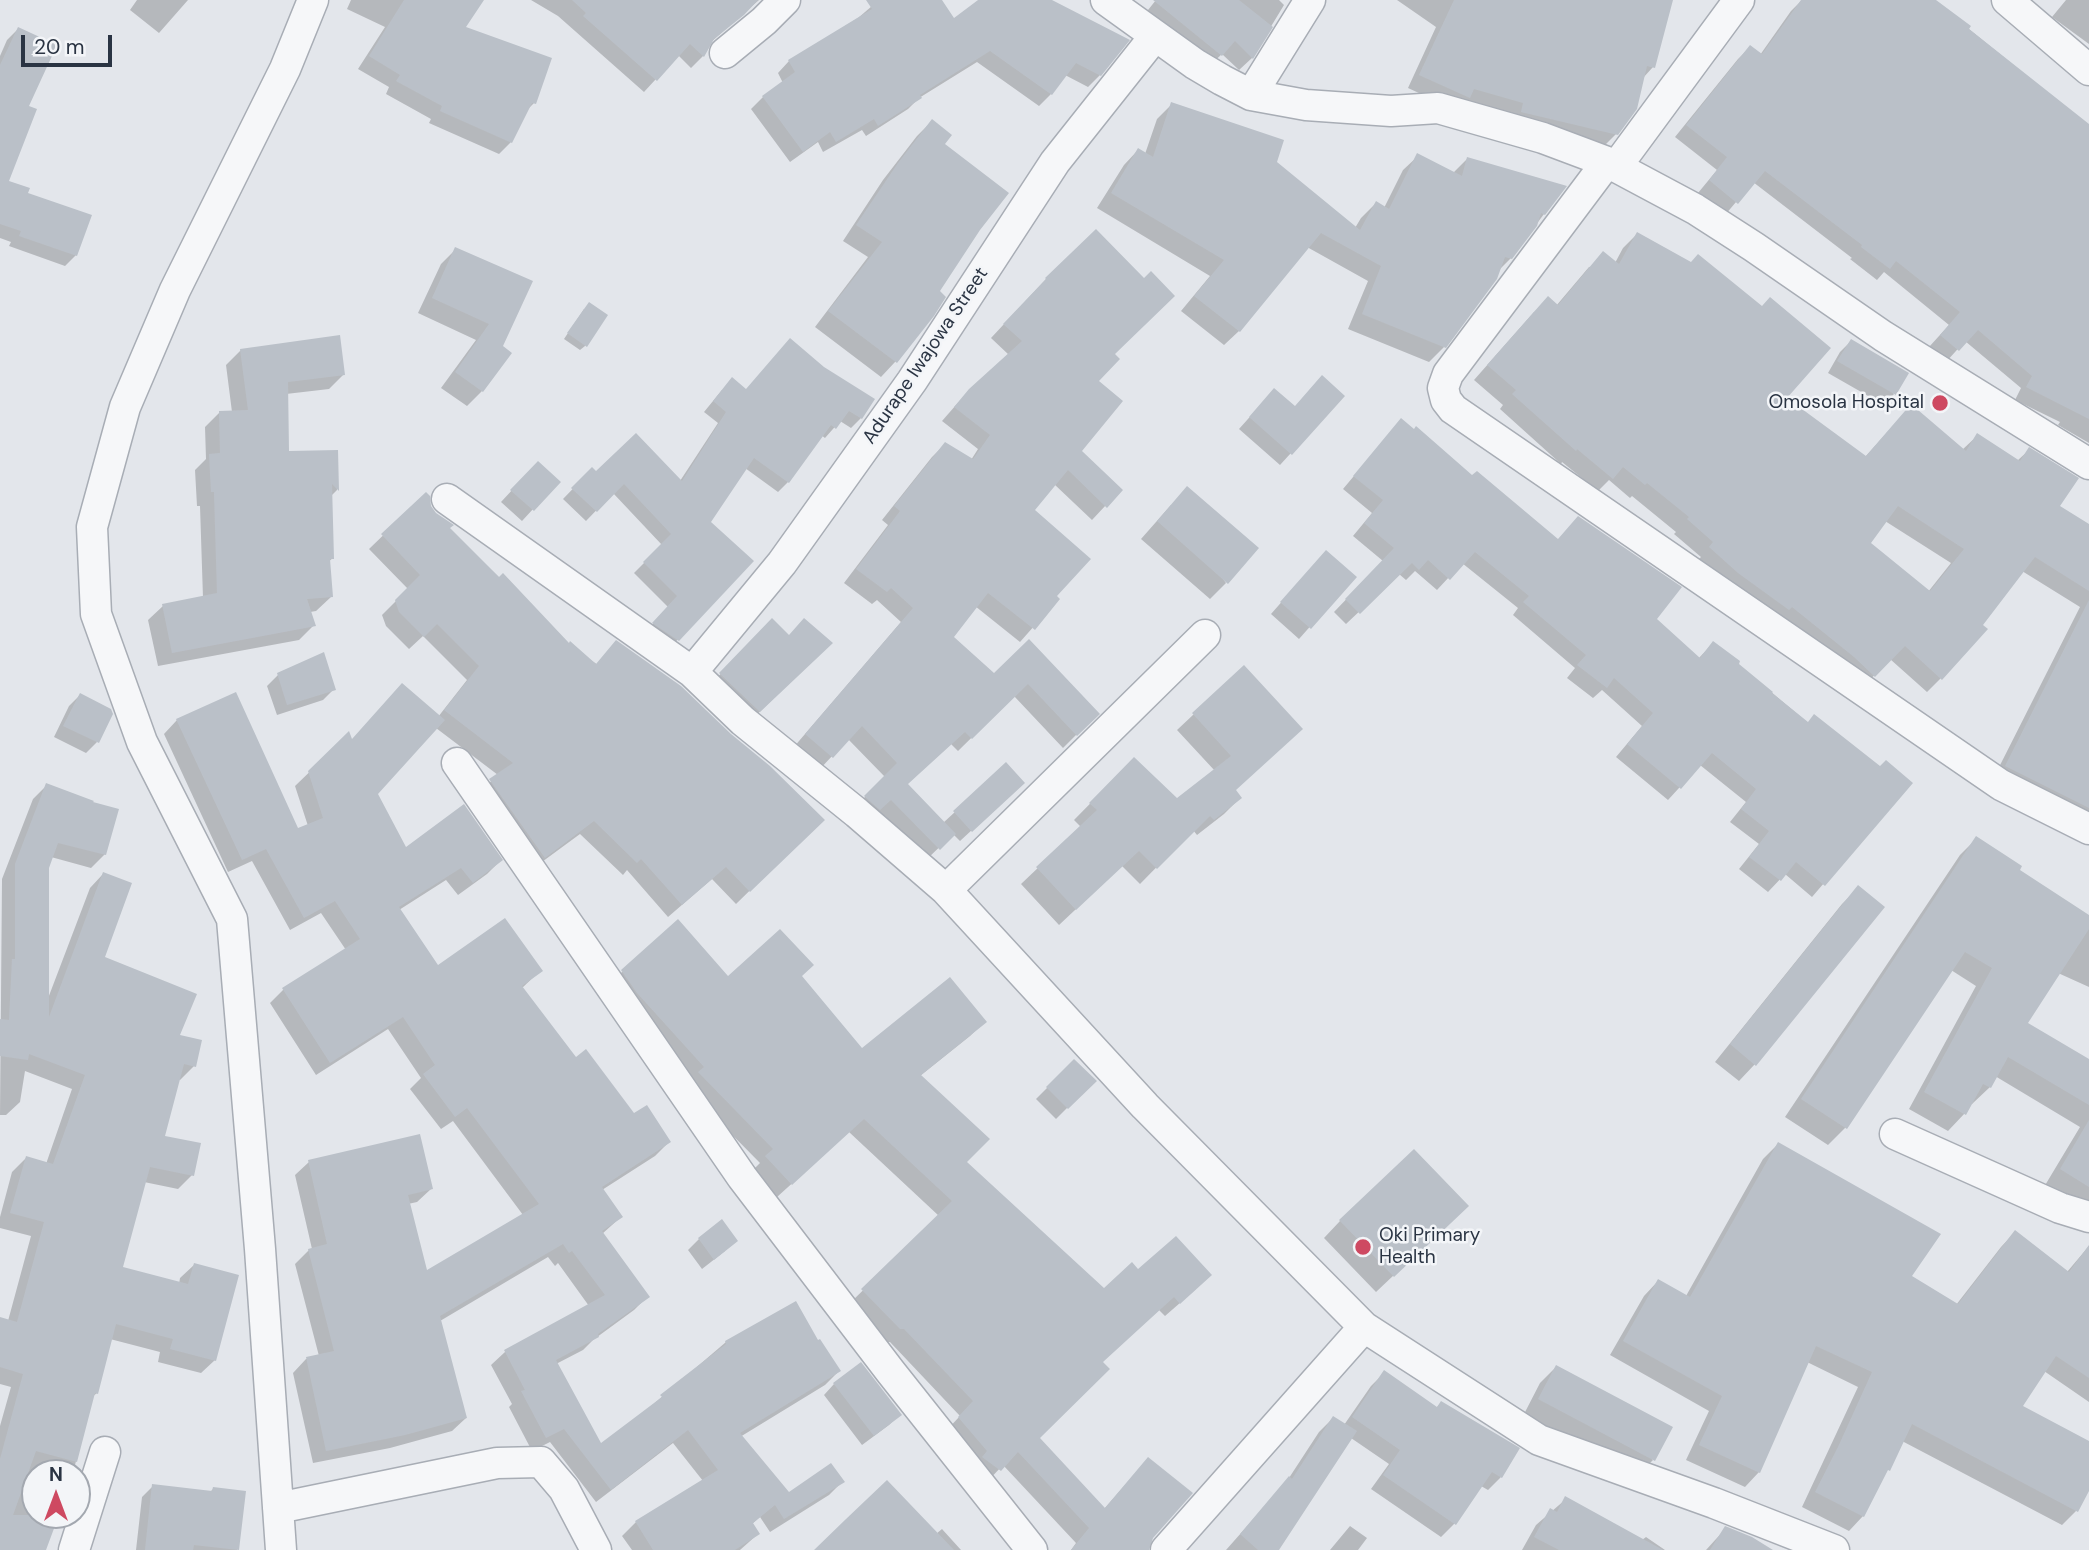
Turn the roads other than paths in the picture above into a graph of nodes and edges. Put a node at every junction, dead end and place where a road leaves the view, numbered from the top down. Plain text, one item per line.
1 (313, 0) edge
2 (785, 0) edge
3 (1106, 0) edge
4 (1310, 0) edge
5 (1739, 0) edge
6 (2007, 0) edge
7 (1155, 36) junction
8 (725, 54) dead end
9 (2089, 70) edge
10 (1251, 95) junction
11 (1612, 165) junction
12 (2089, 464) edge
13 (447, 499) dead end
14 (1205, 635) dead end
15 (692, 672) junction
16 (457, 763) dead end
17 (2089, 829) edge
18 (946, 890) junction
19 (1895, 1134) dead end
20 (2089, 1217) edge
21 (1364, 1327) junction
22 (105, 1451) dead end
23 (278, 1507) junction
24 (74, 1550) edge
25 (281, 1550) edge
26 (596, 1550) edge
27 (1032, 1550) edge
28 (1166, 1550) edge
29 (1834, 1550) edge

1 - 23 street
2 - 8 street
3 - 7 street
4 - 10 street
5 - 11 street
6 - 9 street
7 - 10 street
7 - 15 street, Adurape Iwajowa Street
10 - 11 street
11 - 12 street
11 - 17 street
13 - 15 street
14 - 18 street
15 - 18 street
16 - 27 street
18 - 21 street
19 - 20 street
21 - 28 street
21 - 29 street
22 - 24 street
23 - 25 street
23 - 26 street

